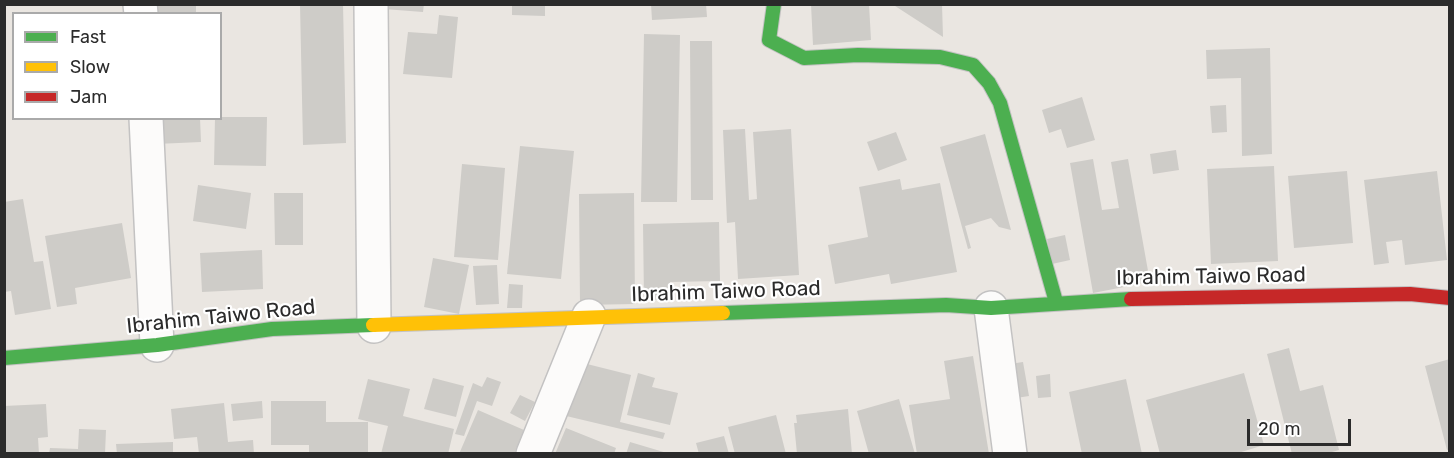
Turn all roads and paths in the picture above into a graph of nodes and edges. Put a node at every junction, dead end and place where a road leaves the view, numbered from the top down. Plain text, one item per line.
1 (371, 4) edge
2 (774, 4) edge
3 (146, 120) edge
4 (1449, 298) edge
5 (1056, 302) junction
6 (991, 308) junction
7 (589, 316) junction
8 (374, 326) junction
9 (157, 345) junction
10 (4, 358) edge
11 (532, 453) edge
12 (1010, 453) edge

1 - 8 street
2 - 5 main road
3 - 9 street
4 - 5 main road, Ibrahim Taiwo Road
5 - 6 main road, Ibrahim Taiwo Road
6 - 7 main road, Ibrahim Taiwo Road
6 - 12 street
7 - 8 main road, Ibrahim Taiwo Road
7 - 11 street
8 - 9 main road, Ibrahim Taiwo Road
9 - 10 main road, Ibrahim Taiwo Road

